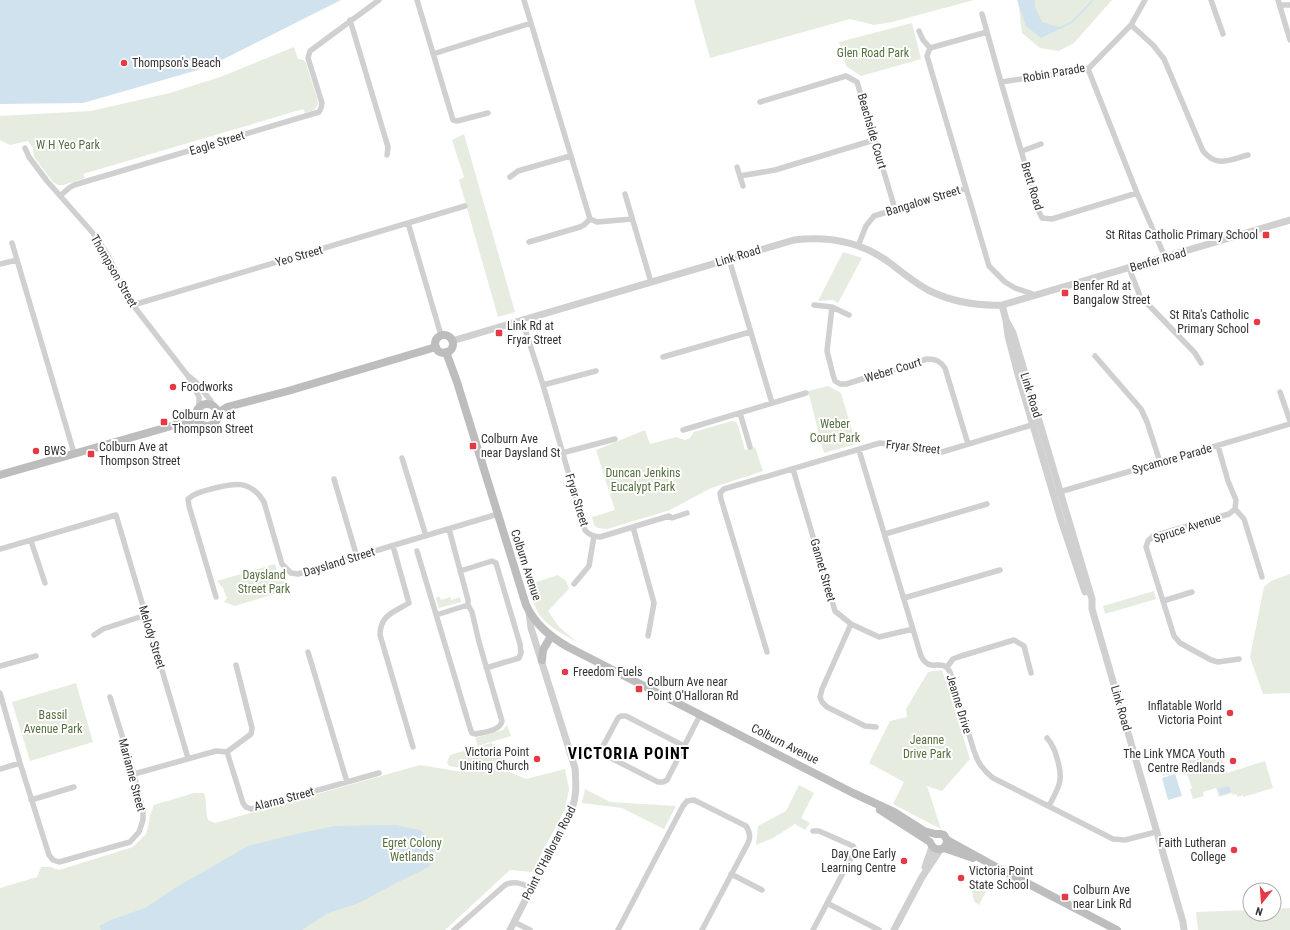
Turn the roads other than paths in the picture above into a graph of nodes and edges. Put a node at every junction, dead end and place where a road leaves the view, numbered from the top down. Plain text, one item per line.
1 (379, 0) edge
2 (417, 0) edge
3 (524, 0) edge
4 (1145, 0) edge
5 (1211, 0) edge
6 (1279, 3) edge
7 (1290, 5) edge
8 (982, 14) dead end
9 (350, 20) junction
10 (531, 23) junction
11 (1131, 25) junction
12 (920, 31) dead end
13 (987, 32) junction
14 (1223, 34) dead end
15 (1290, 40) edge
16 (930, 48) junction
17 (433, 54) junction
18 (1088, 69) junction
19 (1001, 82) junction
20 (760, 102) dead end
21 (488, 113) dead end
22 (874, 140) junction
23 (1041, 144) dead end
24 (25, 148) dead end
25 (1022, 151) junction
26 (387, 155) dead end
27 (1248, 155) dead end
28 (570, 156) junction
29 (737, 167) dead end
30 (740, 176) junction
31 (510, 177) dead end
32 (743, 186) dead end
33 (966, 188) junction
34 (1137, 193) junction
35 (625, 194) dead end
36 (60, 196) junction
37 (465, 206) dead end
38 (895, 209) junction
39 (590, 219) junction
40 (632, 219) junction
41 (1290, 220) edge
42 (408, 223) junction
43 (529, 242) dead end
44 (12, 243) dead end
45 (858, 246) junction
46 (1165, 258) junction
47 (729, 259) junction
48 (16, 260) junction
49 (0, 264) edge
50 (1129, 268) junction
51 (651, 282) junction
52 (1033, 294) junction
53 (132, 305) junction
54 (814, 305) dead end
55 (1002, 305) junction
56 (832, 307) junction
57 (849, 315) dead end
58 (522, 320) junction
59 (750, 332) junction
60 (441, 335) junction
61 (452, 341) junction
62 (436, 347) junction
63 (446, 352) junction
64 (1095, 356) dead end
65 (663, 357) dead end
66 (1200, 363) dead end
67 (596, 371) dead end
68 (188, 376) junction
69 (543, 385) junction
70 (1280, 392) dead end
71 (806, 393) dead end
72 (772, 403) junction
73 (210, 405) junction
74 (199, 408) junction
75 (218, 413) junction
76 (740, 413) junction
77 (196, 419) junction
78 (1290, 423) edge
79 (1036, 424) junction
80 (683, 430) dead end
81 (615, 439) dead end
82 (968, 444) junction
83 (1218, 446) junction
84 (750, 448) dead end
85 (859, 450) junction
86 (74, 453) junction
87 (562, 453) junction
88 (402, 458) dead end
89 (1160, 462) junction
90 (793, 469) junction
91 (0, 475) edge
92 (334, 479) dead end
93 (1057, 493) junction
94 (987, 504) dead end
95 (1236, 509) junction
96 (687, 513) dead end
97 (498, 514) junction
98 (633, 527) junction
99 (449, 529) junction
100 (886, 534) junction
101 (426, 536) junction
102 (594, 536) junction
103 (31, 541) junction
104 (393, 546) junction
105 (0, 549) edge
106 (417, 551) dead end
107 (357, 557) junction
108 (1000, 570) dead end
109 (460, 571) junction
110 (1262, 577) dead end
111 (44, 583) dead end
112 (574, 584) dead end
113 (1192, 592) dead end
114 (216, 597) dead end
115 (904, 598) junction
116 (1163, 600) junction
117 (468, 605) junction
118 (529, 612) junction
119 (146, 615) junction
120 (436, 615) junction
121 (851, 624) junction
122 (912, 629) junction
123 (94, 635) dead end
124 (551, 636) junction
125 (648, 636) dead end
126 (308, 652) dead end
127 (767, 652) dead end
128 (36, 656) dead end
129 (1239, 659) dead end
130 (542, 660) junction
131 (236, 665) dead end
132 (0, 666) edge
133 (947, 667) junction
134 (486, 668) junction
135 (1031, 673) dead end
136 (0, 692) edge
137 (110, 697) dead end
138 (700, 715) junction
139 (876, 727) dead end
140 (1047, 738) dead end
141 (684, 746) junction
142 (413, 747) dead end
143 (227, 752) junction
144 (188, 758) junction
145 (20, 763) junction
146 (0, 769) edge
147 (379, 773) dead end
148 (134, 774) junction
149 (346, 782) junction
150 (74, 787) dead end
151 (853, 793) junction
152 (31, 800) junction
153 (1049, 806) junction
154 (813, 831) dead end
155 (1156, 832) junction
156 (936, 834) junction
157 (947, 840) junction
158 (937, 847) junction
159 (992, 865) junction
160 (731, 874) junction
161 (532, 888) junction
162 (762, 890) dead end
163 (827, 903) junction
164 (514, 922) junction
165 (1183, 926) edge
166 (454, 930) edge
167 (510, 930) edge
168 (530, 930) edge
169 (618, 930) edge
170 (702, 930) edge
171 (813, 930) edge
172 (880, 930) edge
173 (894, 930) edge
174 (1117, 930) edge
175 (1187, 930) edge

1 - 9 street
2 - 17 street
3 - 10 street
4 - 11 street, Robin Parade
5 - 14 street
6 - 7 street
6 - 15 street
8 - 13 street
9 - 26 street
9 - 36 street, Eagle Street
10 - 17 street
10 - 28 street
11 - 18 street, Robin Parade
11 - 27 street
12 - 16 street
13 - 16 street
13 - 19 street
16 - 33 street
17 - 21 street
18 - 19 street, Robin Parade
18 - 34 street
19 - 25 street, Brett Road
20 - 22 street, Beachside Court
22 - 30 street
22 - 38 street, Beachside Court
23 - 25 street
24 - 36 street, Thompson Street
25 - 34 street, Brett Road
28 - 31 street
28 - 39 street
29 - 30 street
30 - 32 street
33 - 38 street, Bangalow Street
33 - 52 street, Bangalow Street
34 - 46 street
35 - 40 street
36 - 53 street, Thompson Street
37 - 42 street, Yeo Street
38 - 45 street, Bangalow Street
39 - 40 street
39 - 43 street
40 - 51 street
41 - 46 street, Benfer Road
42 - 53 street, Yeo Street
42 - 60 street
44 - 48 street
45 - 47 street, Link Road
45 - 55 street, Link Road
46 - 50 street, Benfer Road
47 - 51 street, Link Road
47 - 59 street
48 - 49 street
48 - 86 street
50 - 52 street, Benfer Road
50 - 66 street
51 - 58 street, Link Road
52 - 55 street, Benfer Road
53 - 68 street, Thompson Street
54 - 56 street
55 - 79 street, Link Road
56 - 57 street
56 - 82 street, Weber Court
58 - 61 street, Link Road
58 - 69 street, Fryar Street
59 - 65 street
59 - 72 street
60 - 61 main road
60 - 62 main road
61 - 63 main road
62 - 63 main road
62 - 75 main road
63 - 97 main road, Colburn Avenue
64 - 89 street
67 - 69 street
68 - 73 street, Thompson Street
68 - 74 street, Thompson Street
69 - 87 street, Fryar Street
70 - 78 street
71 - 72 street
72 - 76 street
73 - 74 main road
73 - 75 main road
74 - 77 main road
75 - 77 main road
76 - 80 street
76 - 84 street
77 - 86 main road
78 - 83 street, Sycamore Parade
79 - 82 street, Fryar Street
79 - 93 street, Link Road
81 - 87 street
82 - 85 street, Fryar Street
83 - 89 street, Sycamore Parade
83 - 95 street, Spruce Avenue
85 - 90 street, Fryar Street
85 - 100 street, Jeanne Drive
86 - 91 main road
87 - 102 street, Fryar Street
88 - 101 street
89 - 93 street, Sycamore Parade
90 - 121 street, Gannet Street
90 - 127 street, Fryar Street
92 - 107 street
93 - 155 street, Link Road
94 - 100 street
95 - 110 street
95 - 116 street, Spruce Avenue
96 - 98 street, Fryar Street
97 - 99 street, Daysland Street
97 - 118 main road, Colburn Avenue
98 - 102 street, Fryar Street
98 - 125 street
99 - 101 street, Daysland Street
99 - 109 street
100 - 115 street, Jeanne Drive
101 - 104 street, Daysland Street
102 - 112 street
103 - 105 street
103 - 111 street
103 - 119 street, Melody Street
104 - 107 street, Daysland Street
104 - 142 street
106 - 120 street
107 - 114 street, Daysland Street
108 - 115 street
109 - 117 street
109 - 134 street
113 - 116 street
115 - 122 street, Jeanne Drive
116 - 129 street, Spruce Avenue
117 - 120 street
117 - 134 street
118 - 124 main road, Colburn Avenue
118 - 130 street, Point O'Halloran Road
119 - 123 street
119 - 144 street, Melody Street
120 - 134 street
121 - 122 street, Gannet Street
121 - 139 street
122 - 133 street, Jeanne Drive
124 - 130 main road
124 - 138 main road, Colburn Avenue
126 - 149 street
128 - 132 street
130 - 161 street, Point O'Halloran Road
131 - 143 street
133 - 135 street
133 - 153 street, Jeanne Drive
136 - 145 street
137 - 148 street, Marianne Street
138 - 141 street
138 - 151 main road, Colburn Avenue
140 - 153 street
141 - 141 street
143 - 144 street
143 - 149 street, Alarna Street
144 - 148 street
145 - 146 street
145 - 152 street
147 - 149 street, Alarna Street
148 - 152 street, Marianne Street
150 - 152 street
151 - 156 main road, Colburn Avenue
151 - 158 main road, Colburn Avenue
153 - 155 street, Jeanne Drive
154 - 163 street
155 - 165 street, Link Road
156 - 157 main road, Colburn Avenue
156 - 158 main road
157 - 158 main road
157 - 159 main road, Colburn Avenue
158 - 159 main road, Colburn Avenue
158 - 173 street
159 - 174 main road, Colburn Avenue
160 - 162 street
160 - 169 street
160 - 170 street
161 - 164 street, Point O'Halloran Road
161 - 166 street
163 - 171 street
163 - 172 street
164 - 167 street, Point O'Halloran Road
164 - 168 street
165 - 175 street, Link Road

